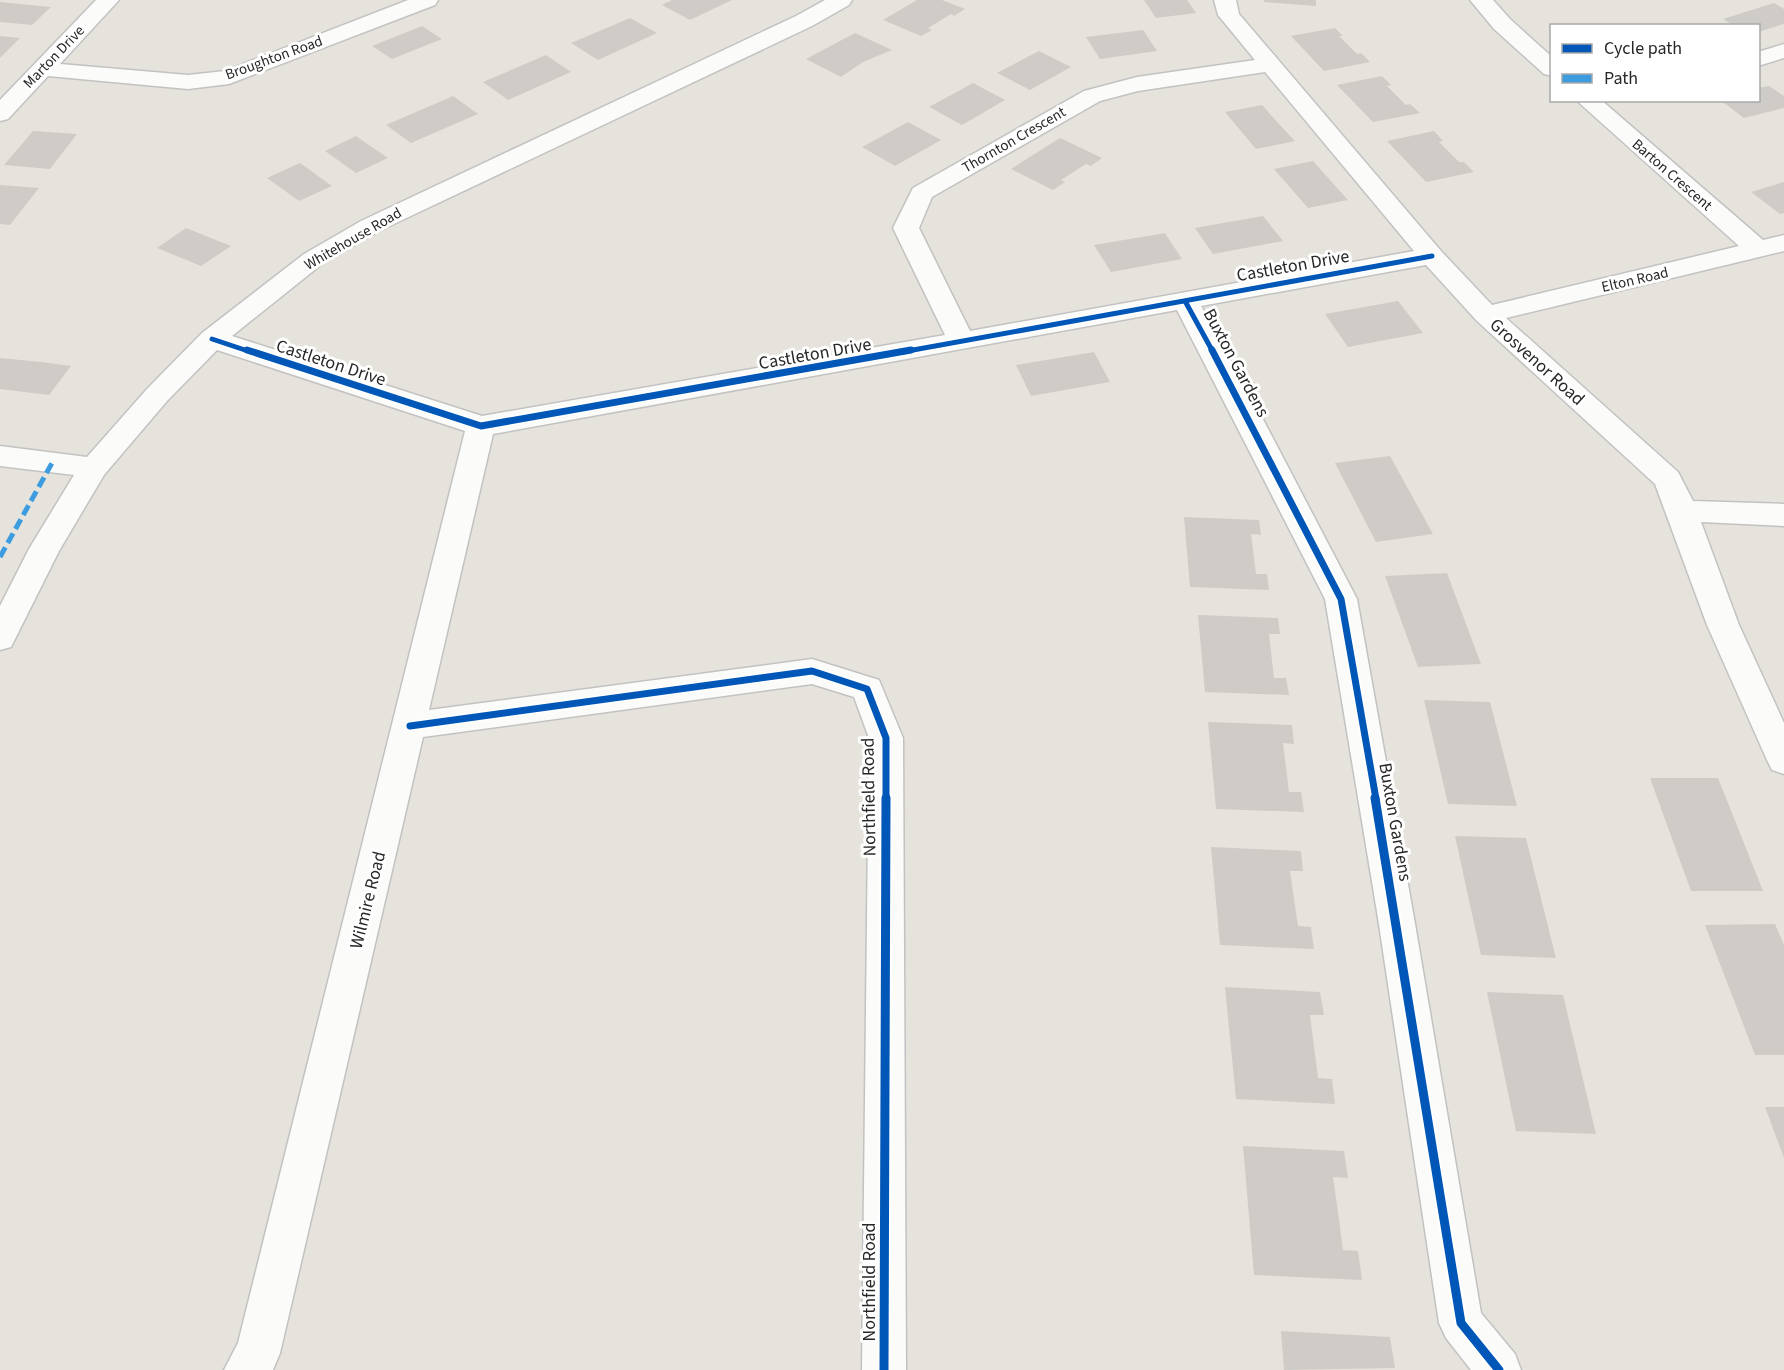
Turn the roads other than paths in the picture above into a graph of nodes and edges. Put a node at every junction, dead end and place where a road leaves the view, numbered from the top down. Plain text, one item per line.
1 (108, 0) edge
2 (427, 0) edge
3 (841, 0) edge
4 (1225, 0) edge
5 (1481, 0) edge
6 (1784, 51) edge
7 (1760, 58) edge
8 (1271, 64) junction
9 (1550, 68) edge
10 (42, 69) junction
11 (1594, 102) edge
12 (0, 114) edge
13 (1784, 243) edge
14 (1758, 249) junction
15 (1432, 256) junction
16 (1185, 301) junction
17 (1486, 315) junction
18 (212, 339) junction
19 (962, 342) junction
20 (481, 426) junction
21 (0, 456) edge
22 (94, 468) junction
23 (1682, 511) junction
24 (1784, 514) edge
25 (0, 639) edge
26 (410, 726) junction
27 (1784, 760) edge
28 (246, 1370) edge
29 (884, 1370) edge
30 (1499, 1370) edge

1 - 10 street, Marton Drive
2 - 10 street, Broughton Road
3 - 18 street, Whitehouse Road
4 - 8 street, Grosvenor Road
5 - 9 street
6 - 7 street
8 - 15 street, Grosvenor Road
8 - 19 street, Thornton Crescent
10 - 12 street, Marton Drive
11 - 14 street, Barton Crescent
13 - 14 street, Elton Road
14 - 17 street, Elton Road
15 - 16 street, Castleton Drive
15 - 17 street, Grosvenor Road
16 - 19 street, Castleton Drive
16 - 30 street, Buxton Gardens
17 - 23 street, Grosvenor Road
18 - 20 street, Castleton Drive
18 - 22 street, Whitehouse Road
19 - 20 street, Castleton Drive
20 - 26 street, Wilmire Road
21 - 22 street
22 - 25 street, Whitehouse Road
23 - 24 street
23 - 27 street, Grosvenor Road
26 - 28 street, Wilmire Road
26 - 29 street, Northfield Road

